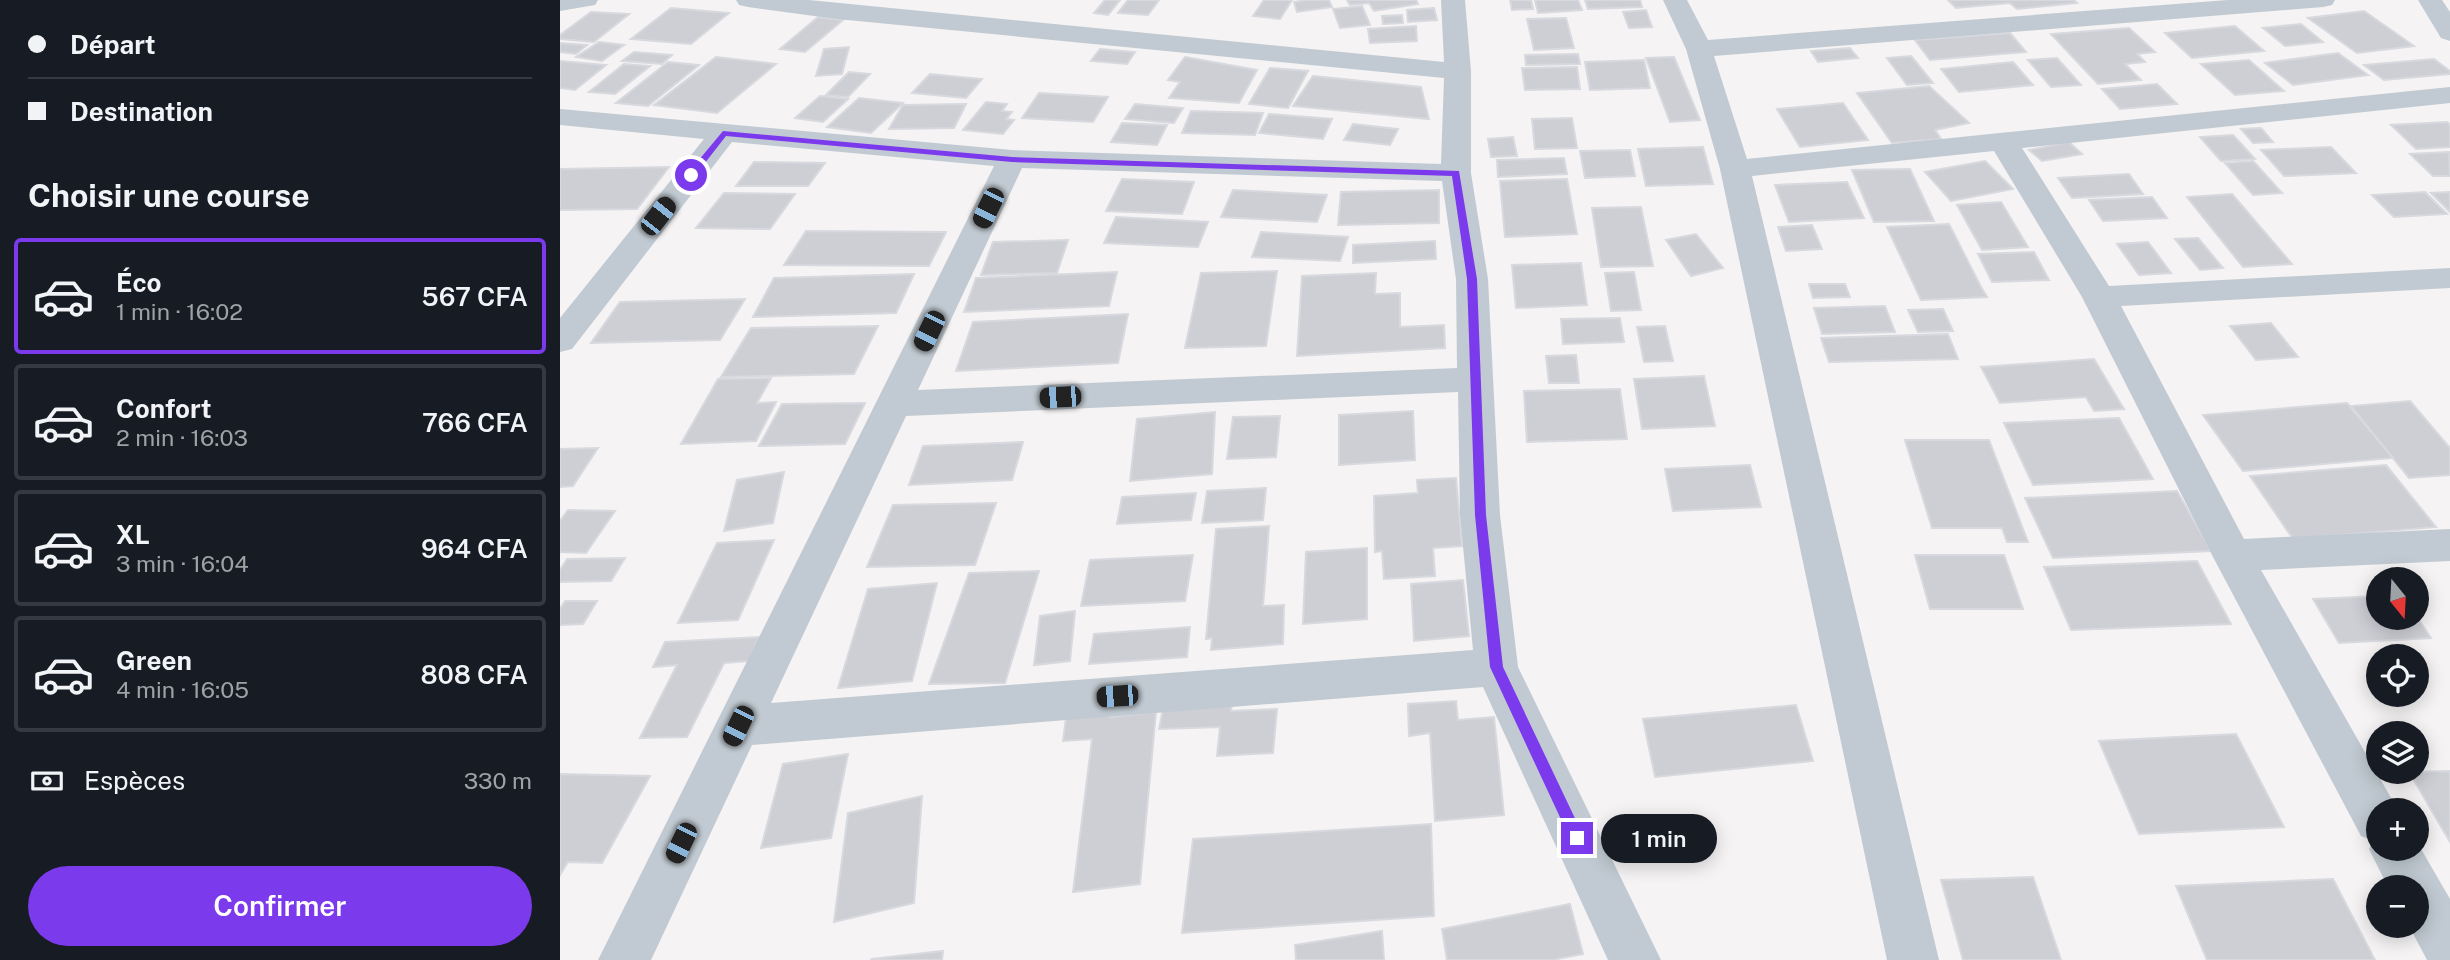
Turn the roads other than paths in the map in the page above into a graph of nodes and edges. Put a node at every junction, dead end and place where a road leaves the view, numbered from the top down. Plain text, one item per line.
1 (586, 0) edge
2 (748, 0) edge
3 (1453, 0) edge
4 (1675, 0) edge
5 (2323, 0) edge
6 (2430, 0) edge
7 (560, 4) edge
8 (1937, 10) dead end
9 (1955, 29) junction
10 (2450, 33) edge
11 (1699, 49) junction
12 (1458, 71) junction
13 (2450, 95) edge
14 (560, 117) edge
15 (723, 133) junction
16 (2003, 141) junction
17 (1012, 159) junction
18 (1735, 169) junction
19 (1456, 173) junction
20 (2450, 278) edge
21 (2099, 297) junction
22 (560, 341) edge
23 (1476, 379) junction
24 (894, 404) junction
25 (2450, 545) edge
26 (2232, 555) junction
27 (1496, 667) junction
28 (738, 726) junction
29 (2366, 798) edge
30 (2429, 912) edge
31 (2450, 950) edge
32 (624, 960) edge
33 (1635, 960) edge
34 (1913, 960) edge

1 - 7 street
2 - 12 street
3 - 12 street
4 - 11 street
5 - 9 street
6 - 10 street
8 - 9 street
9 - 11 street
11 - 18 street
12 - 19 street
13 - 16 street
14 - 15 street
15 - 17 street
15 - 22 street
16 - 18 street
16 - 21 street
17 - 19 street
17 - 24 street
18 - 34 street
19 - 23 street
20 - 21 street
21 - 26 street
23 - 24 street
23 - 27 street
24 - 28 street
25 - 26 street
26 - 29 street
27 - 28 street
27 - 33 street
28 - 32 street
30 - 31 street

